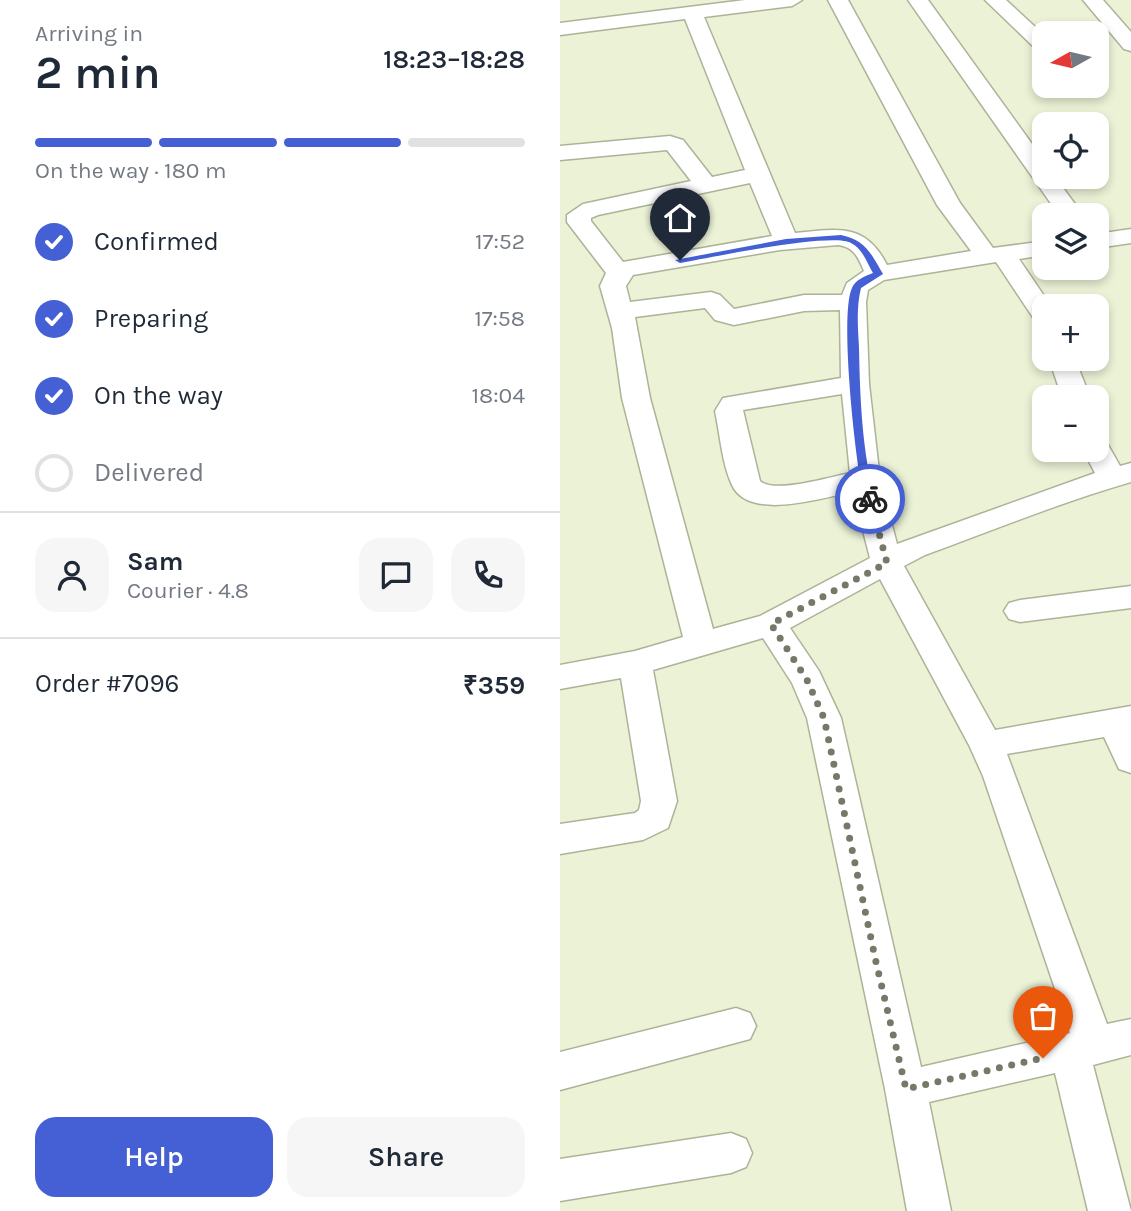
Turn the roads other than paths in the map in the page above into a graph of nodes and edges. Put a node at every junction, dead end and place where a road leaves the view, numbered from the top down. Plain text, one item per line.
1 (792, 0) edge
2 (838, 0) edge
3 (918, 0) edge
4 (995, 0) edge
5 (1093, 0) edge
6 (693, 14) junction
7 (560, 29) edge
8 (1032, 35) edge
9 (1131, 45) edge
10 (560, 153) edge
11 (758, 174) junction
12 (706, 185) junction
13 (1062, 203) edge
14 (1131, 236) edge
15 (1109, 239) edge
16 (786, 242) junction
17 (1032, 250) edge
18 (995, 255) junction
19 (618, 273) junction
20 (878, 274) junction
21 (1032, 301) edge
22 (853, 302) junction
23 (620, 311) junction
24 (855, 384) junction
25 (1109, 462) edge
26 (1121, 475) edge
27 (864, 480) junction
28 (887, 563) junction
29 (1131, 597) edge
30 (1020, 611) dead end
31 (771, 624) junction
32 (701, 644) junction
33 (635, 663) junction
34 (560, 677) edge
35 (1123, 720) edge
36 (986, 745) junction
37 (1131, 760) edge
38 (560, 839) edge
39 (736, 1026) dead end
40 (1099, 1045) edge
41 (560, 1071) edge
42 (906, 1089) junction
43 (731, 1153) dead end
44 (560, 1180) edge
45 (929, 1211) edge
46 (1110, 1211) edge

1 - 6 street
2 - 18 street
3 - 13 street
4 - 8 street
5 - 9 street
6 - 7 street
6 - 11 street
10 - 12 street
11 - 12 street
11 - 16 street
12 - 19 street
14 - 15 street
16 - 19 street
16 - 20 street
17 - 18 street
18 - 20 street
18 - 21 street
19 - 23 street
20 - 22 street
22 - 23 street
22 - 24 street
23 - 32 street
24 - 27 street
24 - 27 street
25 - 26 street
26 - 28 street
27 - 28 street
28 - 31 street
28 - 36 street
29 - 30 street
31 - 32 street
31 - 42 street
32 - 33 street
33 - 34 street
33 - 38 street
35 - 36 street
35 - 37 street
36 - 40 street
39 - 41 street
40 - 42 street
40 - 46 street
42 - 45 street
43 - 44 street

